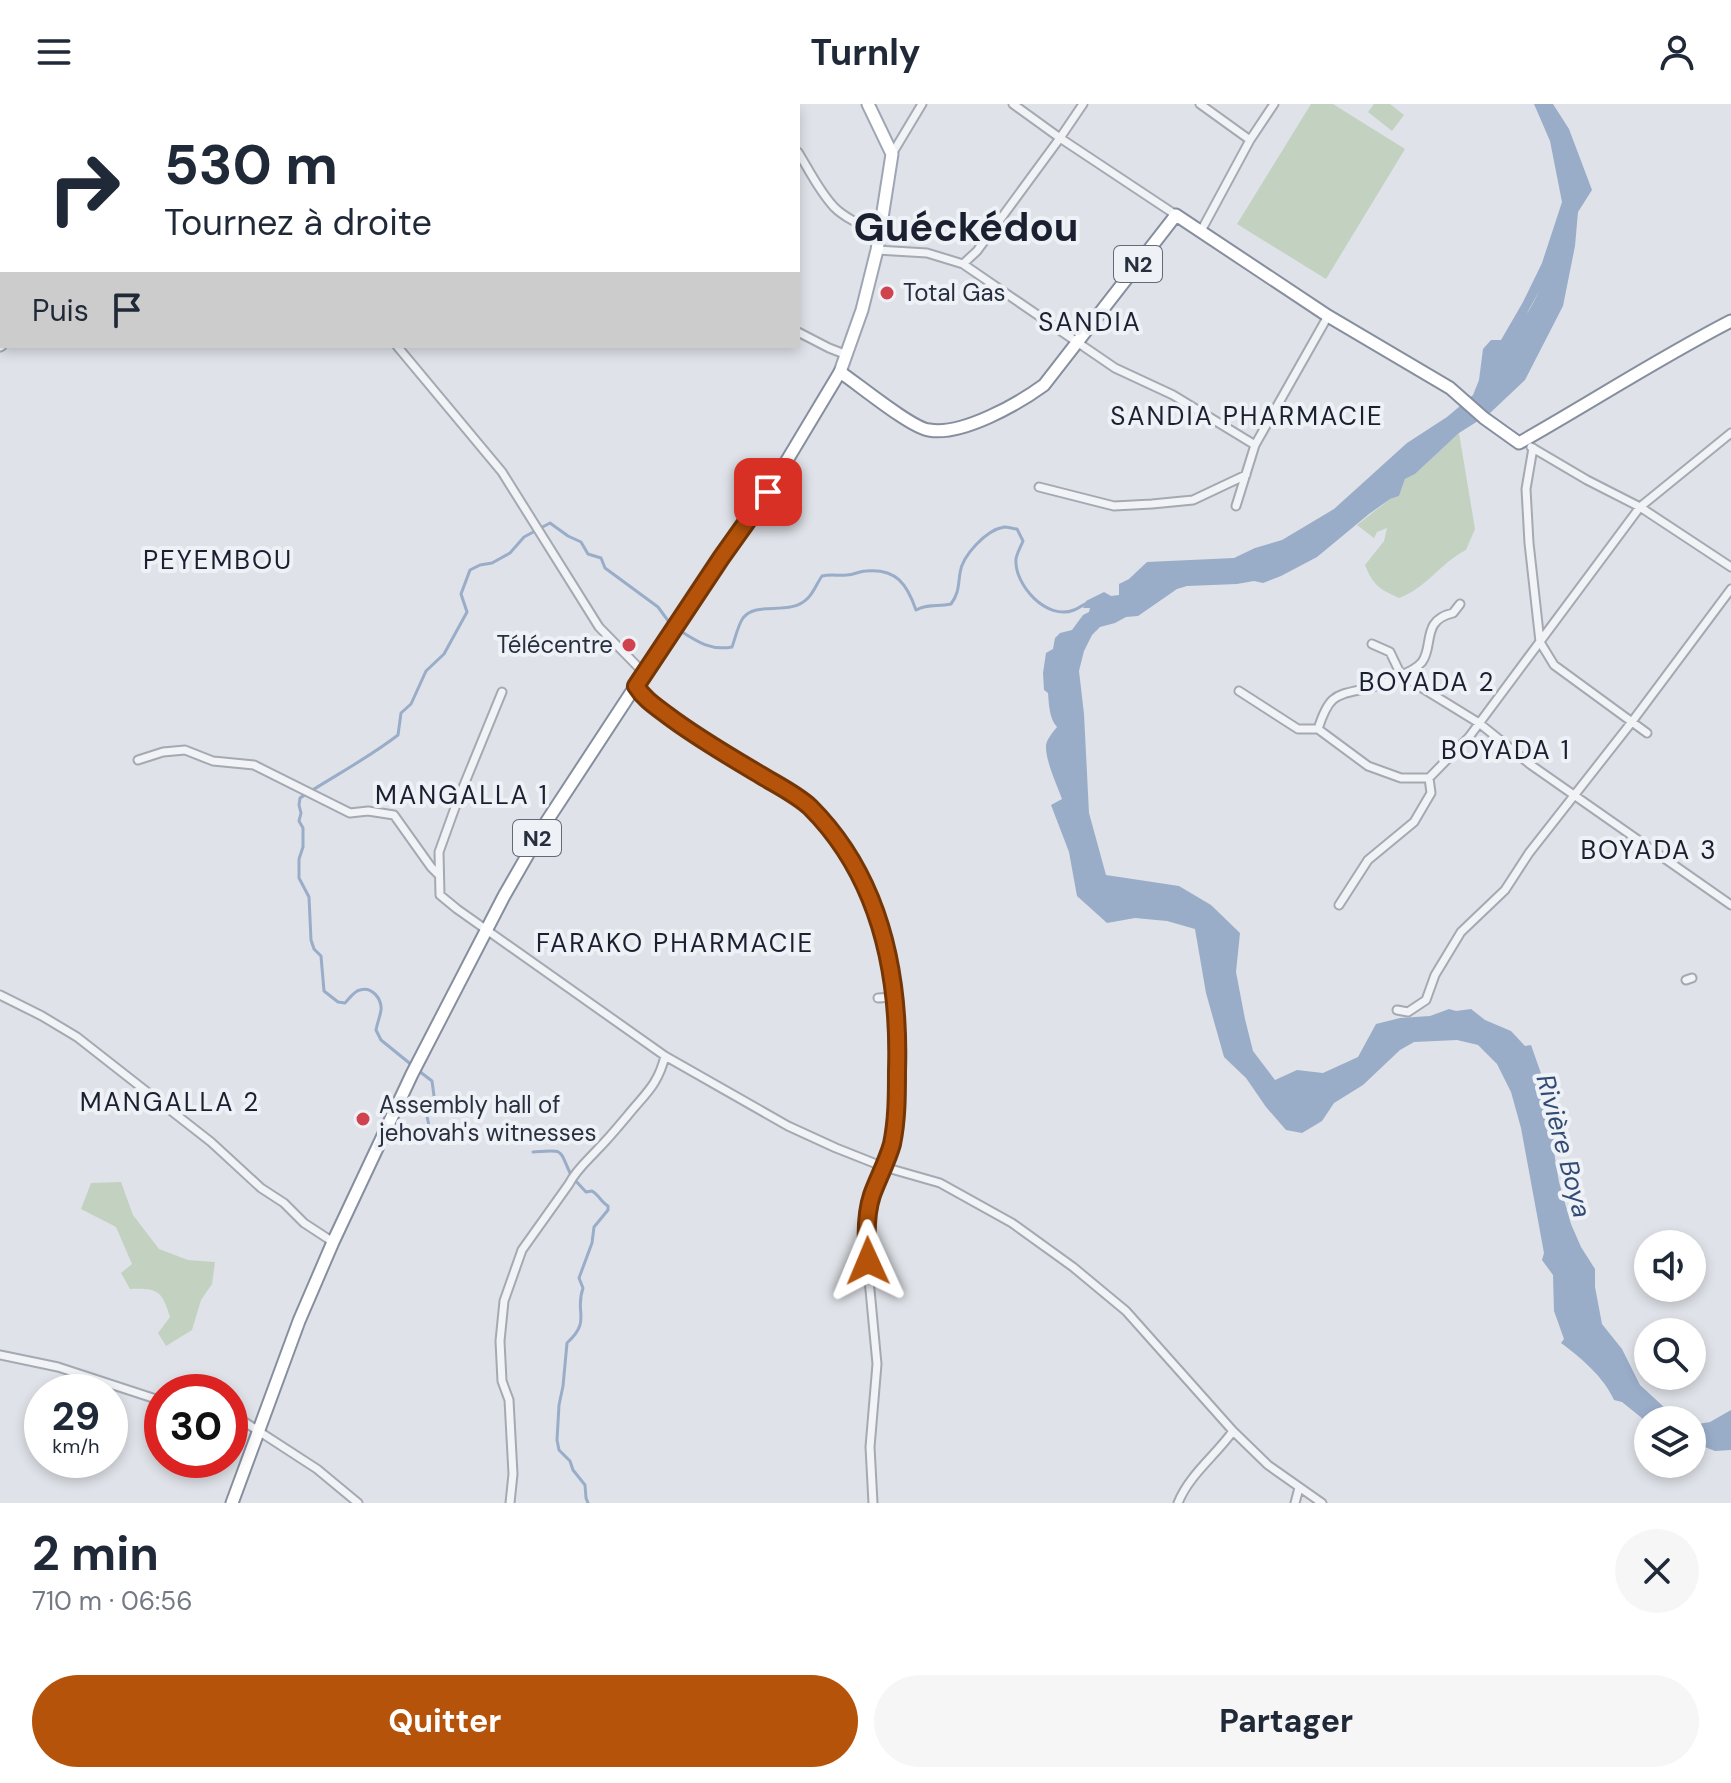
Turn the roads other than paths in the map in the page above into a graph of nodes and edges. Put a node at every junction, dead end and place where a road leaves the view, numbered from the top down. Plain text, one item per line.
1 (868, 104) edge
2 (922, 104) edge
3 (1013, 104) edge
4 (1083, 104) edge
5 (1200, 104) edge
6 (1274, 104) edge
7 (1060, 138) junction
8 (1250, 140) junction
9 (892, 154) junction
10 (800, 155) edge
11 (1176, 215) junction
12 (1201, 231) junction
13 (879, 233) junction
14 (877, 250) junction
15 (963, 264) junction
16 (1328, 316) junction
17 (1731, 321) edge
18 (800, 333) edge
19 (1078, 343) junction
20 (399, 348) edge
21 (847, 355) junction
22 (840, 372) junction
23 (1731, 433) edge
24 (1519, 443) junction
25 (1255, 445) junction
26 (1533, 448) junction
27 (1246, 475) junction
28 (1039, 487) dead end
29 (1236, 506) dead end
30 (1640, 507) junction
31 (1731, 567) edge
32 (1731, 589) edge
33 (1460, 604) dead end
34 (1540, 642) junction
35 (1372, 644) dead end
36 (644, 673) junction
37 (1401, 675) junction
38 (636, 686) junction
39 (1239, 691) dead end
40 (502, 692) dead end
41 (1479, 723) junction
42 (1631, 723) junction
43 (1318, 729) junction
44 (1647, 733) dead end
45 (138, 760) dead end
46 (1429, 778) junction
47 (1575, 795) junction
48 (439, 874) junction
49 (1339, 905) dead end
50 (1731, 905) edge
51 (487, 930) junction
52 (0, 995) edge
53 (896, 997) junction
54 (878, 998) dead end
55 (1397, 1010) dead end
56 (665, 1056) junction
57 (884, 1167) junction
58 (333, 1242) junction
59 (0, 1355) edge
60 (144, 1395) edge
61 (248, 1424) edge
62 (259, 1431) junction
63 (1233, 1431) junction
64 (1299, 1488) junction
65 (232, 1503) edge
66 (358, 1503) edge
67 (510, 1503) edge
68 (873, 1503) edge
69 (1178, 1503) edge
70 (1295, 1503) edge
71 (1322, 1503) edge

1 - 9 main road
2 - 9 street
3 - 7 street
4 - 7 street
5 - 8 street
6 - 8 street
7 - 11 street
7 - 15 street
8 - 12 street
9 - 13 main road
10 - 13 street
11 - 12 main road, N2
11 - 19 main road, N2
12 - 16 main road, N2
13 - 14 main road
14 - 15 street
14 - 21 main road
15 - 19 street
16 - 24 main road, N2
16 - 25 street
17 - 24 main road
18 - 21 street
19 - 22 main road, N2
19 - 25 street
20 - 36 street
21 - 22 main road
22 - 36 main road, N2
23 - 30 street
24 - 26 street
25 - 27 street
26 - 30 street
26 - 34 street
27 - 28 street
27 - 29 street
30 - 31 street
30 - 34 street
32 - 42 street
33 - 37 street
34 - 41 street
34 - 42 street
35 - 37 street
36 - 38 main road, N2
37 - 41 street
37 - 43 street
38 - 51 main road, N2
38 - 53 street
39 - 43 street
40 - 48 street
41 - 46 street
41 - 47 street
42 - 44 street
42 - 47 street
43 - 46 street
45 - 48 street
46 - 49 street
47 - 50 street
47 - 55 street
48 - 51 street
51 - 56 street
51 - 58 main road, N2
52 - 58 street
53 - 54 street
53 - 57 street
56 - 57 street
56 - 67 street
57 - 63 street
57 - 68 street
58 - 62 main road, N2
59 - 60 street
61 - 62 street
62 - 65 main road, N2
62 - 66 street
63 - 64 street
63 - 69 street
64 - 70 street
64 - 71 street

